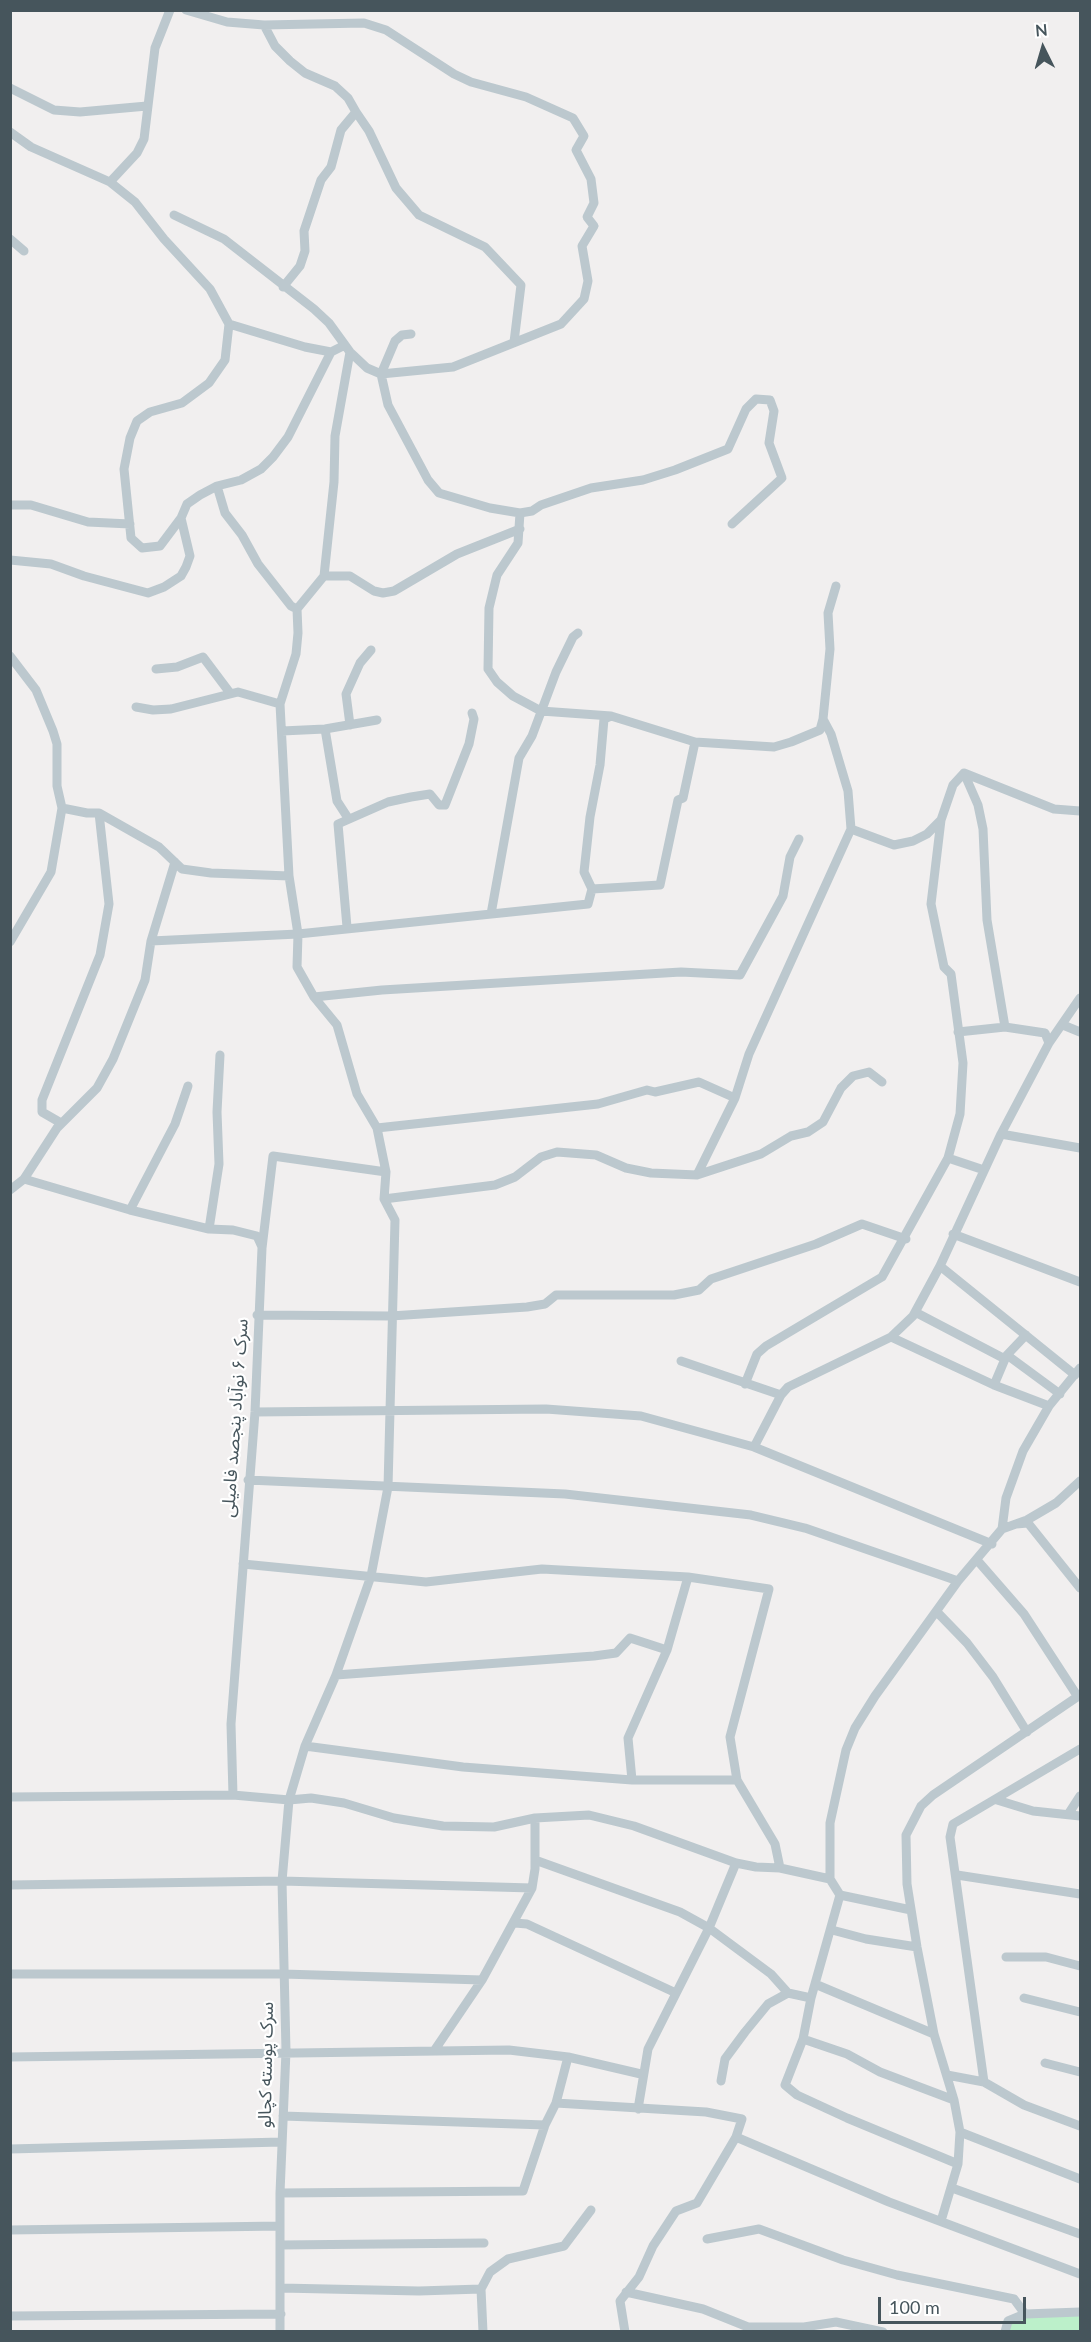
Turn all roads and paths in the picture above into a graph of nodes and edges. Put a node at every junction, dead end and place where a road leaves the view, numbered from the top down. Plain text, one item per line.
1 (170, 10) edge
2 (190, 11) edge
3 (264, 25) junction
4 (10, 88) edge
5 (147, 106) junction
6 (356, 112) junction
7 (10, 132) edge
8 (110, 182) junction
9 (174, 215) dead end
10 (10, 238) edge
11 (24, 251) dead end
12 (283, 287) junction
13 (229, 324) junction
14 (411, 334) dead end
15 (514, 342) junction
16 (347, 349) junction
17 (331, 352) junction
18 (381, 374) junction
19 (217, 486) junction
20 (10, 505) edge
21 (520, 513) junction
22 (181, 518) junction
23 (130, 524) junction
24 (732, 524) dead end
25 (520, 529) junction
26 (10, 560) edge
27 (324, 576) junction
28 (836, 586) dead end
29 (297, 609) junction
30 (578, 633) dead end
31 (371, 650) dead end
32 (10, 656) edge
33 (156, 669) dead end
34 (230, 693) junction
35 (280, 704) junction
36 (136, 706) dead end
37 (541, 711) junction
38 (472, 713) dead end
39 (611, 716) junction
40 (823, 718) junction
41 (377, 720) dead end
42 (350, 725) junction
43 (325, 729) junction
44 (282, 732) junction
45 (695, 742) junction
46 (964, 773) junction
47 (86, 802) dead end
48 (62, 808) junction
49 (1080, 811) edge
50 (87, 813) junction
51 (99, 813) junction
52 (348, 819) junction
53 (941, 820) junction
54 (851, 829) junction
55 (799, 839) dead end
56 (175, 862) junction
57 (289, 876) junction
58 (592, 889) junction
59 (491, 914) junction
60 (347, 927) junction
61 (298, 934) junction
62 (151, 941) junction
63 (10, 942) edge
64 (314, 997) junction
65 (1080, 998) edge
66 (1063, 1025) junction
67 (1005, 1027) junction
68 (958, 1032) junction
69 (1080, 1032) edge
70 (1049, 1042) junction
71 (220, 1055) dead end
72 (882, 1082) dead end
73 (188, 1086) dead end
74 (735, 1098) junction
75 (61, 1123) junction
76 (377, 1128) junction
77 (1000, 1134) junction
78 (1080, 1148) edge
79 (948, 1158) junction
80 (984, 1170) junction
81 (386, 1172) junction
82 (697, 1175) junction
83 (24, 1179) junction
84 (10, 1190) edge
85 (384, 1199) junction
86 (130, 1210) junction
87 (209, 1229) junction
88 (953, 1234) junction
89 (906, 1239) junction
90 (262, 1248) junction
91 (940, 1266) junction
92 (1080, 1282) edge
93 (915, 1312) junction
94 (257, 1316) junction
95 (391, 1316) junction
96 (1026, 1335) junction
97 (891, 1337) junction
98 (1006, 1357) junction
99 (681, 1361) dead end
100 (1078, 1371) edge
101 (745, 1384) junction
102 (994, 1385) junction
103 (1059, 1394) junction
104 (781, 1395) junction
105 (1049, 1406) junction
106 (388, 1410) junction
107 (255, 1412) junction
108 (754, 1447) junction
109 (248, 1480) junction
110 (1079, 1485) edge
111 (388, 1487) junction
112 (1016, 1524) junction
113 (1002, 1530) junction
114 (992, 1544) junction
115 (977, 1560) junction
116 (243, 1564) junction
117 (370, 1576) junction
118 (688, 1577) junction
119 (958, 1581) junction
120 (1080, 1588) edge
121 (937, 1612) junction
122 (667, 1650) junction
123 (336, 1675) junction
124 (1079, 1696) edge
125 (1026, 1732) junction
126 (305, 1746) junction
127 (1080, 1749) edge
128 (632, 1780) junction
129 (737, 1780) junction
130 (233, 1796) junction
131 (1080, 1796) edge
132 (10, 1797) edge
133 (289, 1800) junction
134 (997, 1800) junction
135 (1069, 1814) junction
136 (1080, 1816) edge
137 (535, 1818) junction
138 (535, 1860) junction
139 (735, 1863) junction
140 (780, 1868) junction
141 (957, 1875) junction
142 (830, 1879) junction
143 (282, 1881) junction
144 (10, 1885) edge
145 (532, 1888) junction
146 (1080, 1894) edge
147 (840, 1895) junction
148 (911, 1910) junction
149 (514, 1923) junction
150 (709, 1928) junction
151 (832, 1930) junction
152 (917, 1947) junction
153 (1006, 1957) dead end
154 (1080, 1966) edge
155 (10, 1974) edge
156 (283, 1974) junction
157 (482, 1980) junction
158 (815, 1984) junction
159 (676, 1993) junction
160 (788, 1993) junction
161 (811, 1998) junction
162 (1024, 1998) dead end
163 (1080, 2012) edge
164 (934, 2034) junction
165 (804, 2039) junction
166 (286, 2051) junction
167 (434, 2051) junction
168 (10, 2057) edge
169 (568, 2057) junction
170 (1046, 2063) dead end
171 (1080, 2072) edge
172 (641, 2074) junction
173 (947, 2075) junction
174 (722, 2081) dead end
175 (984, 2082) junction
176 (954, 2100) junction
177 (556, 2103) junction
178 (638, 2109) junction
179 (283, 2116) junction
180 (545, 2125) junction
181 (1080, 2126) edge
182 (960, 2132) junction
183 (736, 2137) junction
184 (281, 2142) junction
185 (10, 2149) edge
186 (958, 2164) junction
187 (1080, 2179) edge
188 (952, 2187) junction
189 (280, 2193) junction
190 (591, 2210) dead end
191 (941, 2221) junction
192 (280, 2226) junction
193 (10, 2230) edge
194 (1080, 2234) edge
195 (707, 2239) dead end
196 (484, 2243) dead end
197 (280, 2245) junction
198 (1080, 2274) edge
199 (280, 2288) junction
200 (481, 2289) junction
201 (626, 2292) junction
202 (1080, 2312) edge
203 (280, 2314) junction
204 (1025, 2314) junction
205 (10, 2316) edge
206 (280, 2331) edge
207 (483, 2331) edge
208 (625, 2331) edge
209 (883, 2331) edge
210 (1005, 2331) edge

1 - 5 street
2 - 3 street
3 - 6 street
3 - 15 street
4 - 5 street
5 - 8 street
6 - 12 street
6 - 15 street
7 - 8 street
8 - 13 street
9 - 12 street
10 - 11 street
12 - 16 street
13 - 17 street
13 - 23 street
14 - 18 street
15 - 18 street
16 - 17 street
16 - 18 street
16 - 27 street
17 - 19 street
18 - 21 street
19 - 22 street
19 - 29 street
20 - 23 street
21 - 24 street
21 - 25 street
22 - 23 street
22 - 26 street
25 - 27 street
25 - 37 street
27 - 29 street
28 - 40 street
29 - 35 street
30 - 37 street
31 - 42 street
32 - 48 street
33 - 34 street
34 - 35 street
34 - 36 street
35 - 44 street
37 - 39 street
37 - 59 street
38 - 52 street
39 - 45 street
39 - 58 street
40 - 45 street
40 - 54 street
41 - 42 street
42 - 43 street
43 - 44 street
43 - 52 street
44 - 57 street
45 - 58 street
46 - 49 street
46 - 53 street
46 - 67 street
47 - 50 street
48 - 50 street
48 - 63 street
50 - 51 street
51 - 56 street
51 - 75 street
52 - 60 street
53 - 54 street
53 - 68 street
54 - 74 street
55 - 64 street
56 - 57 street
56 - 62 street
57 - 61 street
58 - 59 street
59 - 60 street
60 - 61 street
61 - 62 street
61 - 64 street
62 - 75 street
64 - 76 street
65 - 66 street
66 - 69 street
66 - 70 street
67 - 68 street
67 - 70 street
68 - 79 street
70 - 77 street
71 - 87 street
72 - 82 street
73 - 86 street
74 - 76 street
74 - 82 street
75 - 83 street
76 - 81 street
77 - 78 street
77 - 80 street
79 - 80 street
79 - 89 street
80 - 88 street
81 - 85 street
81 - 90 street, سرک ۶ نوآباد پنجصد فامیلی
82 - 85 street
83 - 84 street
83 - 86 street
85 - 95 street, سرک پوسته کچالو
86 - 87 street
87 - 90 street
88 - 91 street
88 - 92 street
89 - 95 street
89 - 101 street
90 - 94 street, سرک ۶ نوآباد پنجصد فامیلی
91 - 93 street
91 - 96 street
93 - 97 street
93 - 98 street
94 - 95 street
94 - 107 street, سرک ۶ نوآباد پنجصد فامیلی
95 - 106 street, سرک پوسته کچالو
96 - 98 street
96 - 100 street
97 - 102 street
97 - 104 street
98 - 102 street
98 - 103 street
99 - 101 street
100 - 103 street
101 - 104 street
102 - 105 street
103 - 105 street
104 - 108 street
105 - 113 street
106 - 107 street
106 - 108 street
106 - 111 street, سرک پوسته کچالو
107 - 109 street, سرک ۶ نوآباد پنجصد فامیلی
108 - 114 street
109 - 111 street
109 - 116 street, سرک ۶ نوآباد پنجصد فامیلی
110 - 112 street
111 - 117 street, سرک پوسته کچالو
111 - 119 street
112 - 113 street
112 - 120 street
113 - 114 street
114 - 115 street
115 - 119 street
115 - 124 street
116 - 117 street
116 - 130 street, سرک ۶ نوآباد پنجصد فامیلی
117 - 118 street
117 - 123 street, سرک پوسته کچالو
118 - 122 street
118 - 129 street
119 - 121 street
121 - 125 street
121 - 142 street
122 - 123 street
122 - 128 street
123 - 126 street, سرک پوسته کچالو
124 - 125 street
125 - 148 street
126 - 128 street
126 - 133 street, سرک پوسته کچالو
127 - 134 street
128 - 129 street
129 - 140 street
130 - 132 street
130 - 133 street
131 - 135 street
133 - 137 street
133 - 143 street, سرک پوسته کچالو
134 - 135 street
134 - 141 street
135 - 136 street
137 - 138 street
137 - 139 street
138 - 145 street
138 - 150 street
139 - 140 street
139 - 150 street
140 - 142 street
141 - 146 street
141 - 175 street
142 - 147 street
143 - 144 street
143 - 145 street
143 - 156 street, سرک پوسته کچالو
145 - 149 street
147 - 148 street
147 - 151 street
148 - 152 street
149 - 157 street
149 - 159 street
150 - 159 street
150 - 160 street
151 - 152 street
151 - 158 street
152 - 164 street
153 - 154 street
155 - 156 street
156 - 157 street
156 - 166 street, سرک پوسته کچالو
157 - 167 street
158 - 161 street
158 - 164 street
159 - 172 street
160 - 161 street
160 - 174 street
161 - 165 street
162 - 163 street
164 - 173 street
165 - 176 street
165 - 186 street
166 - 167 street
166 - 168 street
166 - 179 street, سرک پوسته کچالو
167 - 169 street
169 - 172 street
169 - 177 street
170 - 171 street
172 - 178 street
173 - 175 street
173 - 176 street
175 - 181 street
176 - 182 street
177 - 178 street
177 - 180 street
178 - 183 street
179 - 180 street
179 - 184 street, سرک پوسته کچالو
180 - 189 street
182 - 186 street
182 - 187 street
183 - 191 street
183 - 201 street
184 - 185 street
184 - 189 street, سرک پوسته کچالو
186 - 188 street
188 - 191 street
188 - 194 street
189 - 192 street, سرک پوسته کچالو
190 - 200 street
191 - 198 street
192 - 193 street
192 - 197 street, سرک پوسته کچالو
195 - 204 street
196 - 197 street
197 - 199 street, سرک پوسته کچالو
199 - 200 street
199 - 203 street, سرک پوسته کچالو
200 - 207 street
201 - 208 street
201 - 209 street
202 - 204 street
203 - 205 street
203 - 206 street, سرک پوسته کچالو
204 - 210 street

